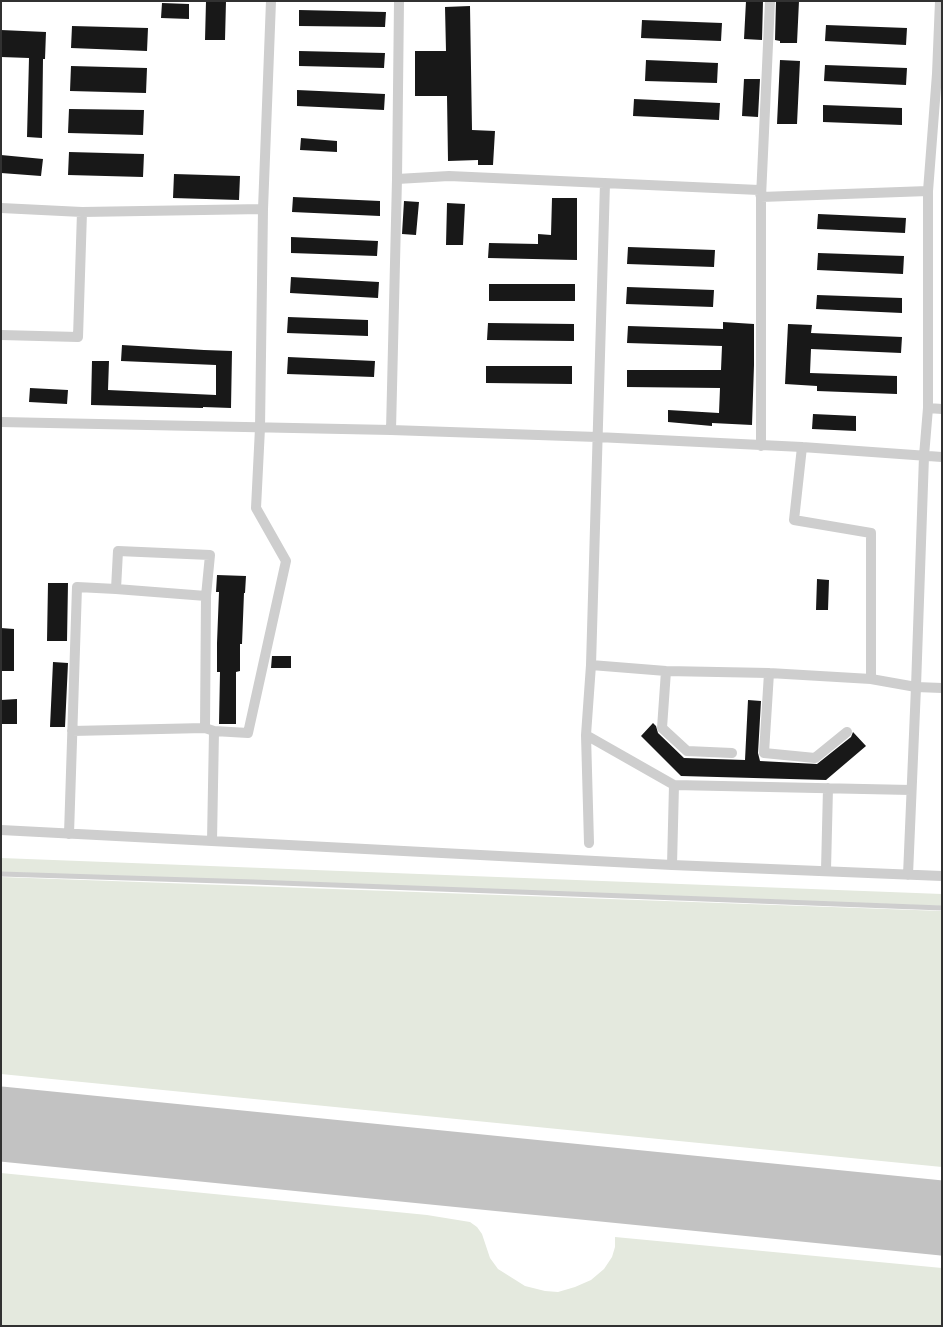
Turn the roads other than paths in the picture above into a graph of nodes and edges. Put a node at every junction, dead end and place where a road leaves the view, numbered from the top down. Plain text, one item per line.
1 (270, 1) edge
2 (399, 1) edge
3 (770, 1) edge
4 (940, 1) edge
5 (940, 74) edge
6 (397, 179) junction
7 (605, 183) junction
8 (928, 191) junction
9 (761, 196) junction
10 (1, 208) edge
11 (263, 209) junction
12 (82, 212) junction
13 (1, 335) edge
14 (928, 408) junction
15 (942, 409) edge
16 (1, 422) edge
17 (260, 428) junction
18 (391, 430) junction
19 (597, 437) junction
20 (761, 446) junction
21 (802, 447) junction
22 (924, 456) junction
23 (942, 457) edge
24 (116, 589) junction
25 (206, 596) junction
26 (591, 665) junction
27 (666, 671) junction
28 (769, 674) junction
29 (871, 679) junction
30 (916, 687) junction
31 (942, 688) edge
32 (209, 730) junction
33 (72, 731) junction
34 (847, 732) dead end
35 (586, 735) junction
36 (732, 753) dead end
37 (674, 785) junction
38 (828, 788) junction
39 (911, 790) junction
40 (1, 830) edge
41 (69, 834) junction
42 (212, 841) junction
43 (589, 842) dead end
44 (672, 865) junction
45 (826, 870) junction
46 (1, 874) edge
47 (908, 874) junction
48 (942, 876) edge
49 (942, 908) edge

1 - 11 street
2 - 6 street
3 - 9 street
4 - 5 street
5 - 8 street
6 - 7 street
6 - 18 street
7 - 9 street
7 - 19 street
8 - 9 street
8 - 14 street
9 - 20 street
10 - 12 street
11 - 12 street
11 - 17 street
12 - 13 street
14 - 15 street
14 - 22 street
16 - 17 street
17 - 18 street
17 - 32 street
18 - 19 street
19 - 20 street
19 - 26 street
20 - 21 street
21 - 22 street
21 - 29 street
22 - 23 street
22 - 30 street
24 - 25 street
24 - 25 street
24 - 33 street
25 - 32 street
26 - 27 street
26 - 35 street
27 - 28 street
27 - 36 street
28 - 29 street
28 - 34 street
29 - 30 street
30 - 31 street
30 - 39 street
32 - 33 street
32 - 42 street
33 - 41 street
35 - 37 street
35 - 43 street
37 - 38 street
37 - 44 street
38 - 39 street
38 - 45 street
39 - 47 street
40 - 41 street
41 - 42 street
42 - 44 street
44 - 45 street
45 - 47 street
46 - 49 lane
47 - 48 street

